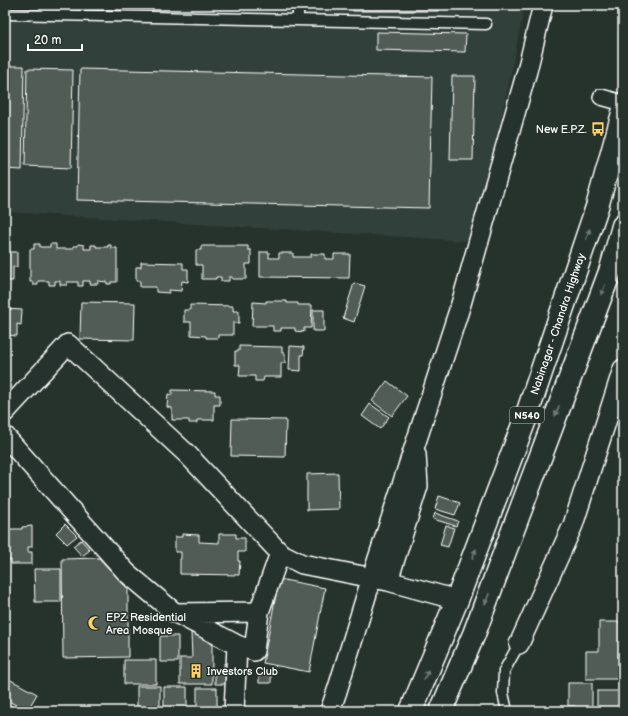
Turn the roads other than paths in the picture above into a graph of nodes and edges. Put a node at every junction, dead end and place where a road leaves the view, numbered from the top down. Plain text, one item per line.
1 (298, 5) edge
2 (543, 5) edge
3 (5, 14) edge
4 (298, 19) junction
5 (486, 24) dead end
6 (601, 97) dead end
7 (623, 103) edge
8 (623, 113) edge
9 (623, 229) edge
10 (617, 268) edge
11 (623, 369) edge
12 (5, 412) edge
13 (5, 436) edge
14 (280, 553) junction
15 (380, 579) junction
16 (457, 600) junction
17 (259, 612) junction
18 (175, 613) junction
19 (519, 644) joint
20 (237, 645) junction
21 (234, 711) edge
22 (330, 711) edge
23 (411, 711) edge
24 (441, 711) edge
25 (506, 711) edge

1 - 4 lane
2 - 15 street
3 - 4 lane
4 - 5 lane
6 - 7 street
16 -> 8 highway, Nabinagar - Chandra Highway / N540
9 - 10 highway, N540
10 -> 24 highway, N540
11 - 19 street
12 - 14 street
13 - 18 street
14 - 15 street
14 - 17 street
15 - 16 street
15 - 22 street
23 -> 16 highway, Nabinagar - Chandra Highway / N540
17 - 18 street
17 - 20 street
18 - 20 street
19 - 25 lane
20 - 21 street

